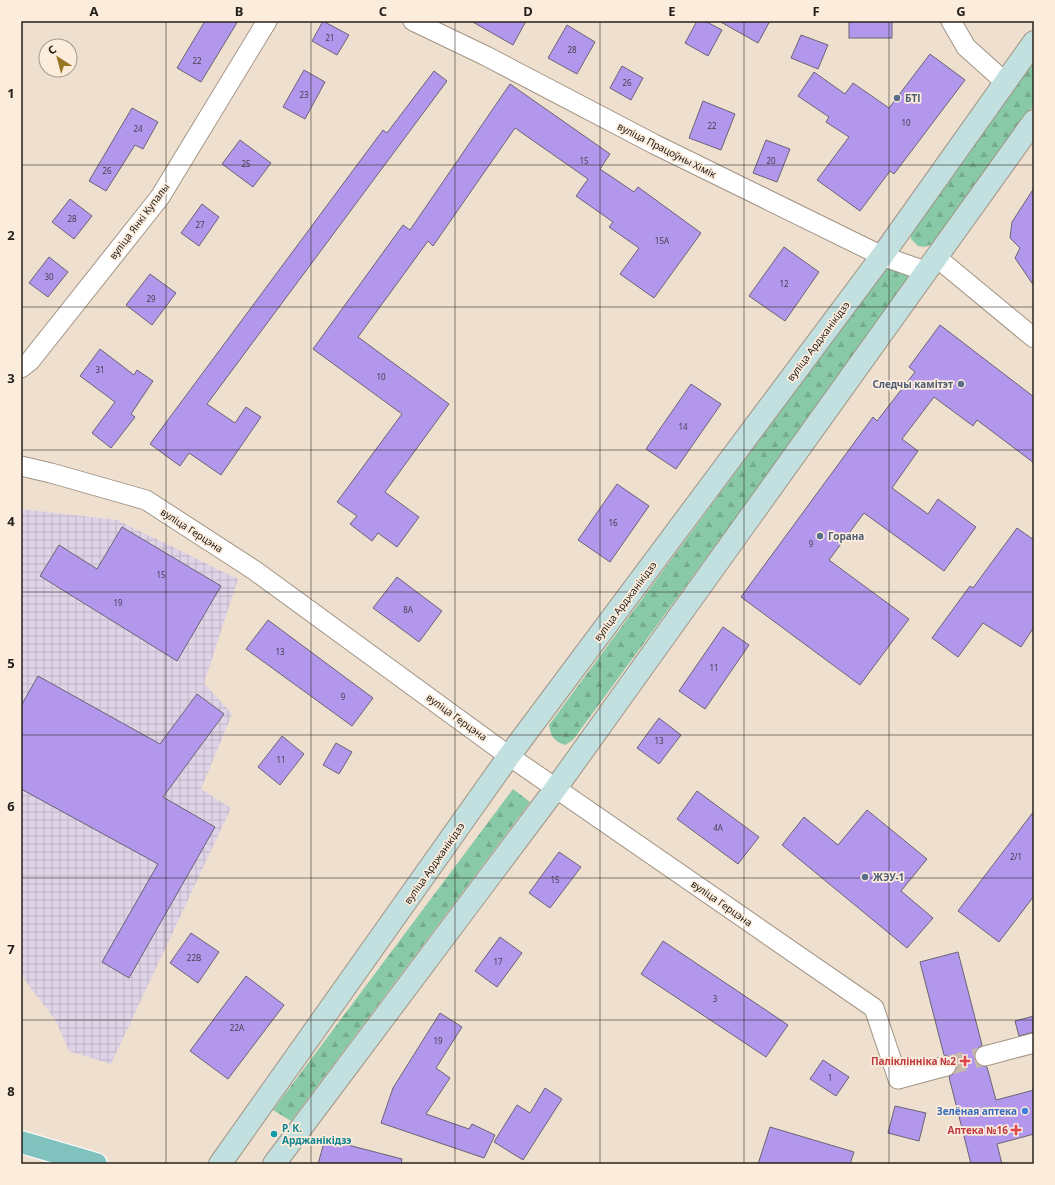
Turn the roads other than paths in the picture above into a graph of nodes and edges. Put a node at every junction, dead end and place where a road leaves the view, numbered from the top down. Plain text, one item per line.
1 (267, 21) edge
2 (413, 21) edge
3 (951, 21) edge
4 (1034, 42) edge
5 (1005, 82) junction
6 (1034, 121) edge
7 (882, 256) junction
8 (930, 264) junction
9 (1034, 338) edge
10 (21, 368) edge
11 (21, 466) edge
12 (510, 756) junction
13 (556, 788) junction
14 (1034, 1042) edge
15 (985, 1056) tunnel mouth
16 (946, 1066) tunnel mouth
17 (21, 1142) edge
18 (96, 1164) edge
19 (220, 1164) edge
20 (274, 1164) edge

1 - 10 street, вуліца Янкі Купалы
2 - 7 street, вуліца Працоўны Хімік
3 - 5 street
4 - 5 main road, вуліца Арджанікідзэ
5 - 7 main road, вуліца Арджанікідзэ
6 - 8 main road
7 - 8 street, вуліца Працоўны Хімік
7 - 12 main road, вуліца Арджанікідзэ
8 - 9 street, вуліца Працоўны Хімік
8 - 13 main road
11 - 12 street, вуліца Герцэна
12 - 13 street, вуліца Герцэна
12 - 19 main road, вуліца Арджанікідзэ
13 - 16 street, вуліца Герцэна
13 - 20 main road
14 - 15 street
17 - 18 main road

